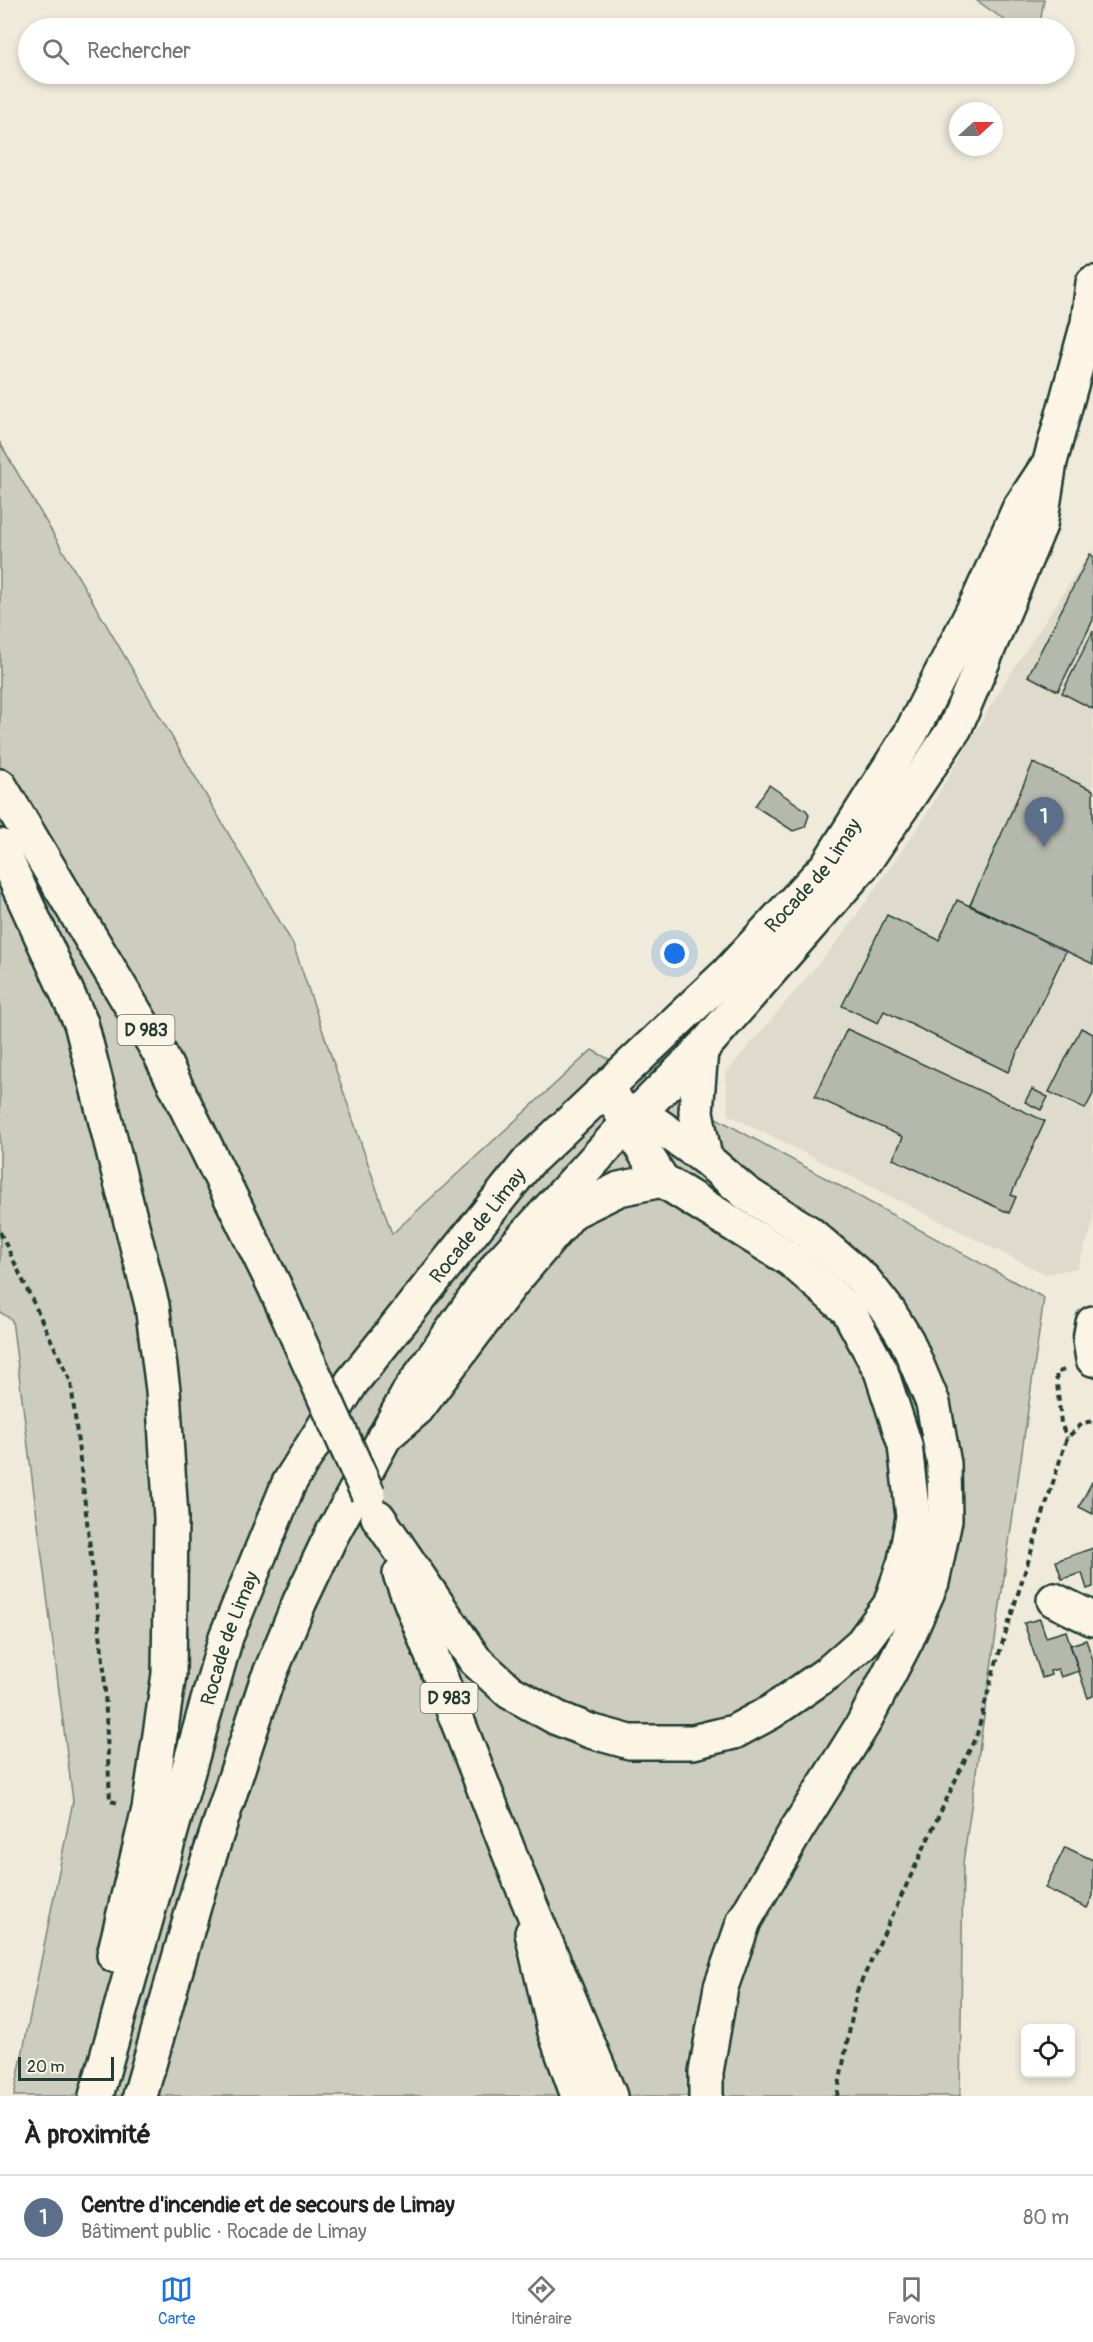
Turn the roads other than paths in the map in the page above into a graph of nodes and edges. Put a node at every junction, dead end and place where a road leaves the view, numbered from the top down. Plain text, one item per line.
1 (1093, 283) edge
2 (1050, 462) junction
3 (0, 786) edge
4 (0, 846) edge
5 (701, 1050) junction
6 (618, 1107) junction
7 (705, 1158) junction
8 (662, 1180) junction
9 (1093, 1323) edge
10 (1092, 1358) edge
11 (384, 1437) junction
12 (373, 1506) junction
13 (1054, 1600) dead end
14 (1093, 1619) edge
15 (519, 1878) junction
16 (200, 1885) junction
17 (94, 2096) edge
18 (140, 2096) edge
19 (161, 2096) edge
20 (578, 2096) edge
21 (610, 2096) edge
22 (706, 2096) edge

1 - 2 main road, Rocade de Limay
2 - 5 main road, Rocade de Limay
2 - 6 main road, Rocade de Limay
3 - 12 main road, D 983, bridge
4 - 17 main road
5 - 6 main road, Rocade de Limay
5 - 7 main road
6 - 7 main road
6 - 8 main road
6 - 11 main road, Rocade de Limay
6 - 17 main road, Rocade de Limay
7 - 22 main road
8 - 11 main road
8 - 12 main road
9 - 10 main road
11 - 16 main road, Rocade de Limay
12 - 15 main road, D 983
13 - 14 main road
15 - 20 main road
15 - 21 main road, D 983
16 - 18 main road, Rocade de Limay
16 - 19 main road

